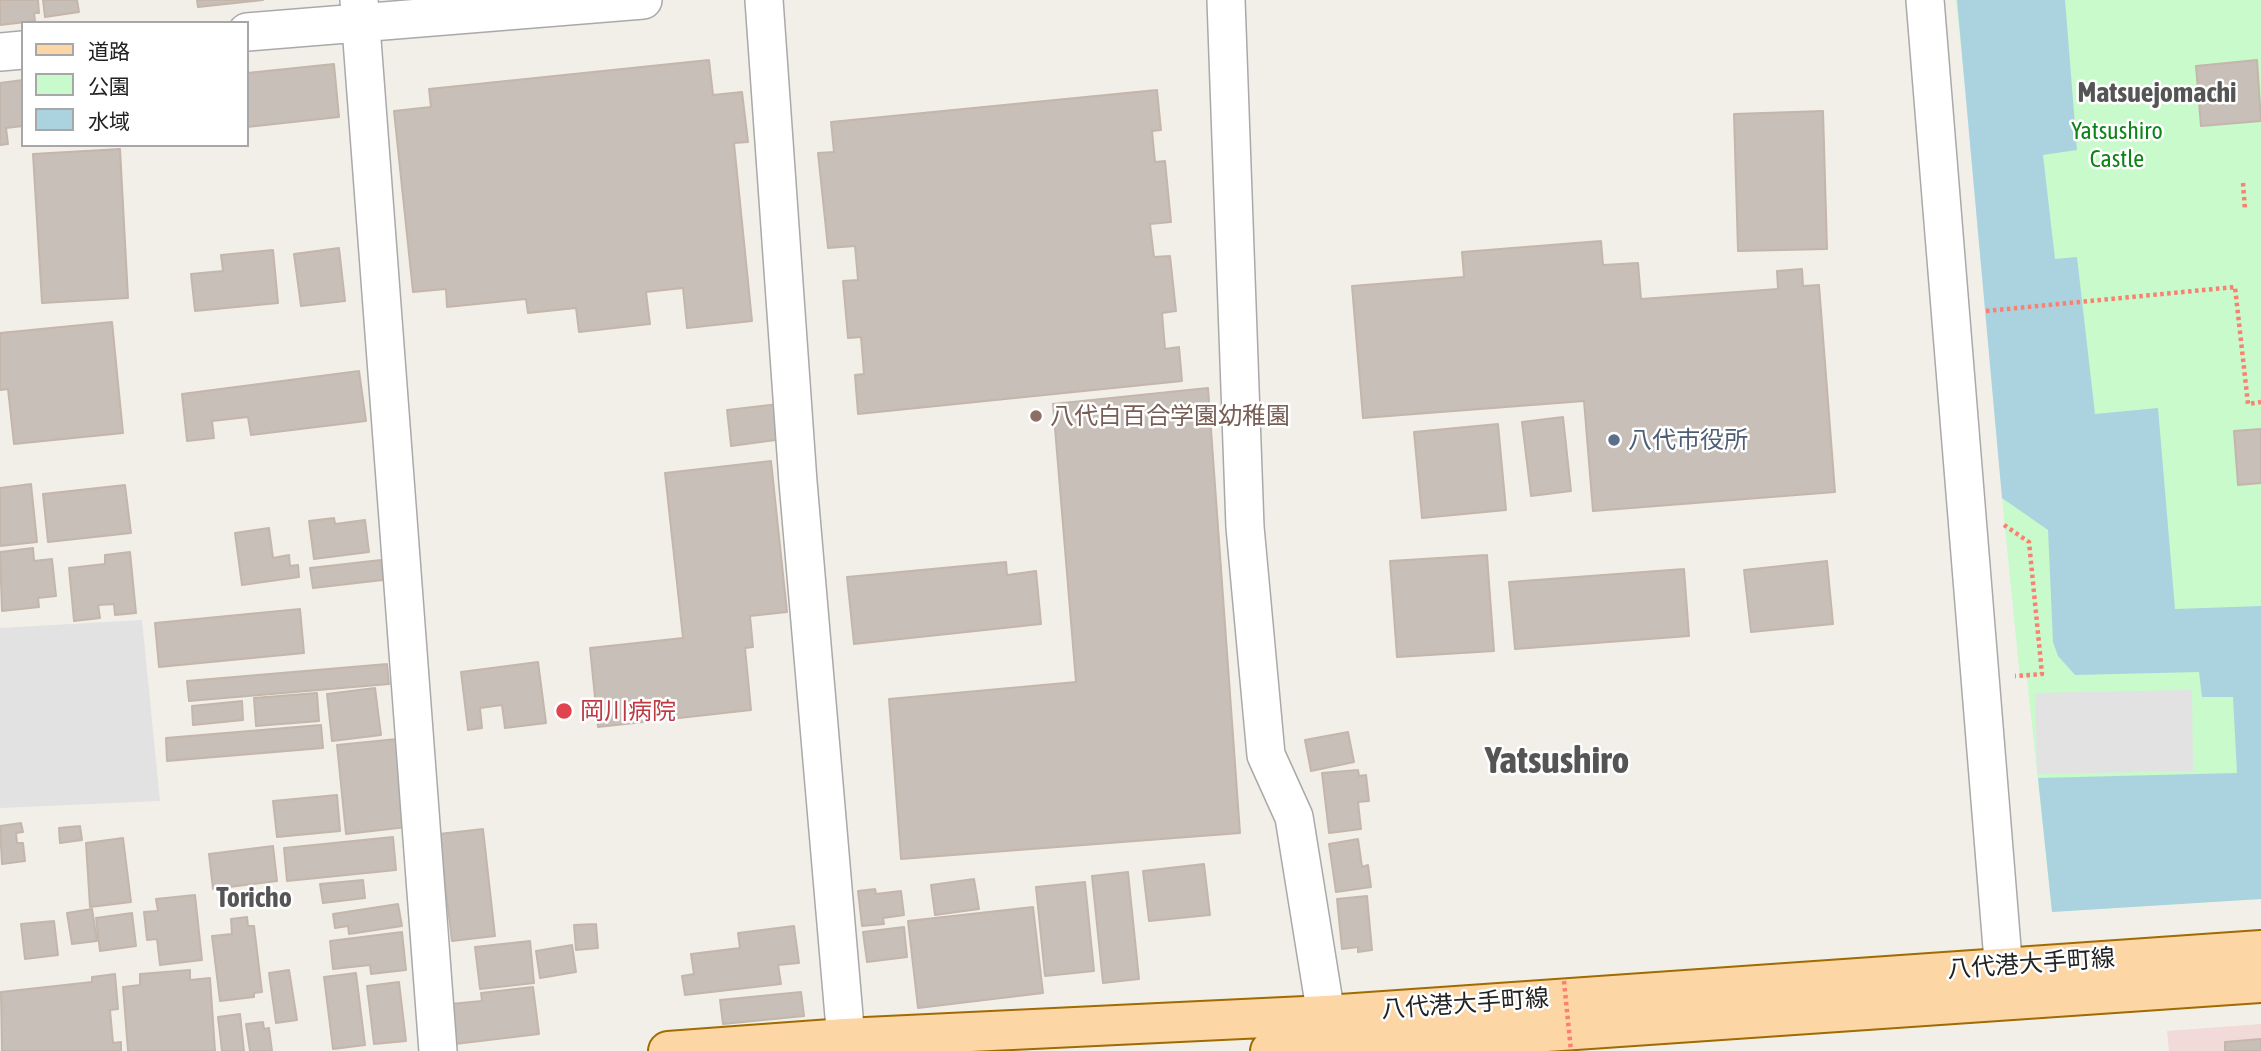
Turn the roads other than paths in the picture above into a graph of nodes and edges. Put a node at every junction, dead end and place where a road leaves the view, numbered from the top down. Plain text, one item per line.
1 (643, 0) edge
2 (764, 0) edge
3 (1226, 0) edge
4 (1925, 0) edge
5 (359, 11) edge
6 (248, 32) edge
7 (21, 50) edge
8 (0, 52) edge
9 (2261, 950) edge
10 (2005, 983) junction
11 (2261, 983) edge
12 (1329, 1038) edge
13 (846, 1044) edge
14 (438, 1051) edge
15 (668, 1051) edge
16 (1270, 1051) edge

1 - 5 street
2 - 13 street
3 - 12 street
4 - 10 street
5 - 6 street
5 - 14 street
7 - 8 street
9 - 10 main road, 八代港大手町線
10 - 11 main road, 八代港大手町線
10 - 12 main road, 八代港大手町線
12 - 13 main road, 八代港大手町線
12 - 16 main road, 八代港大手町線
13 - 15 main road, 八代港大手町線

